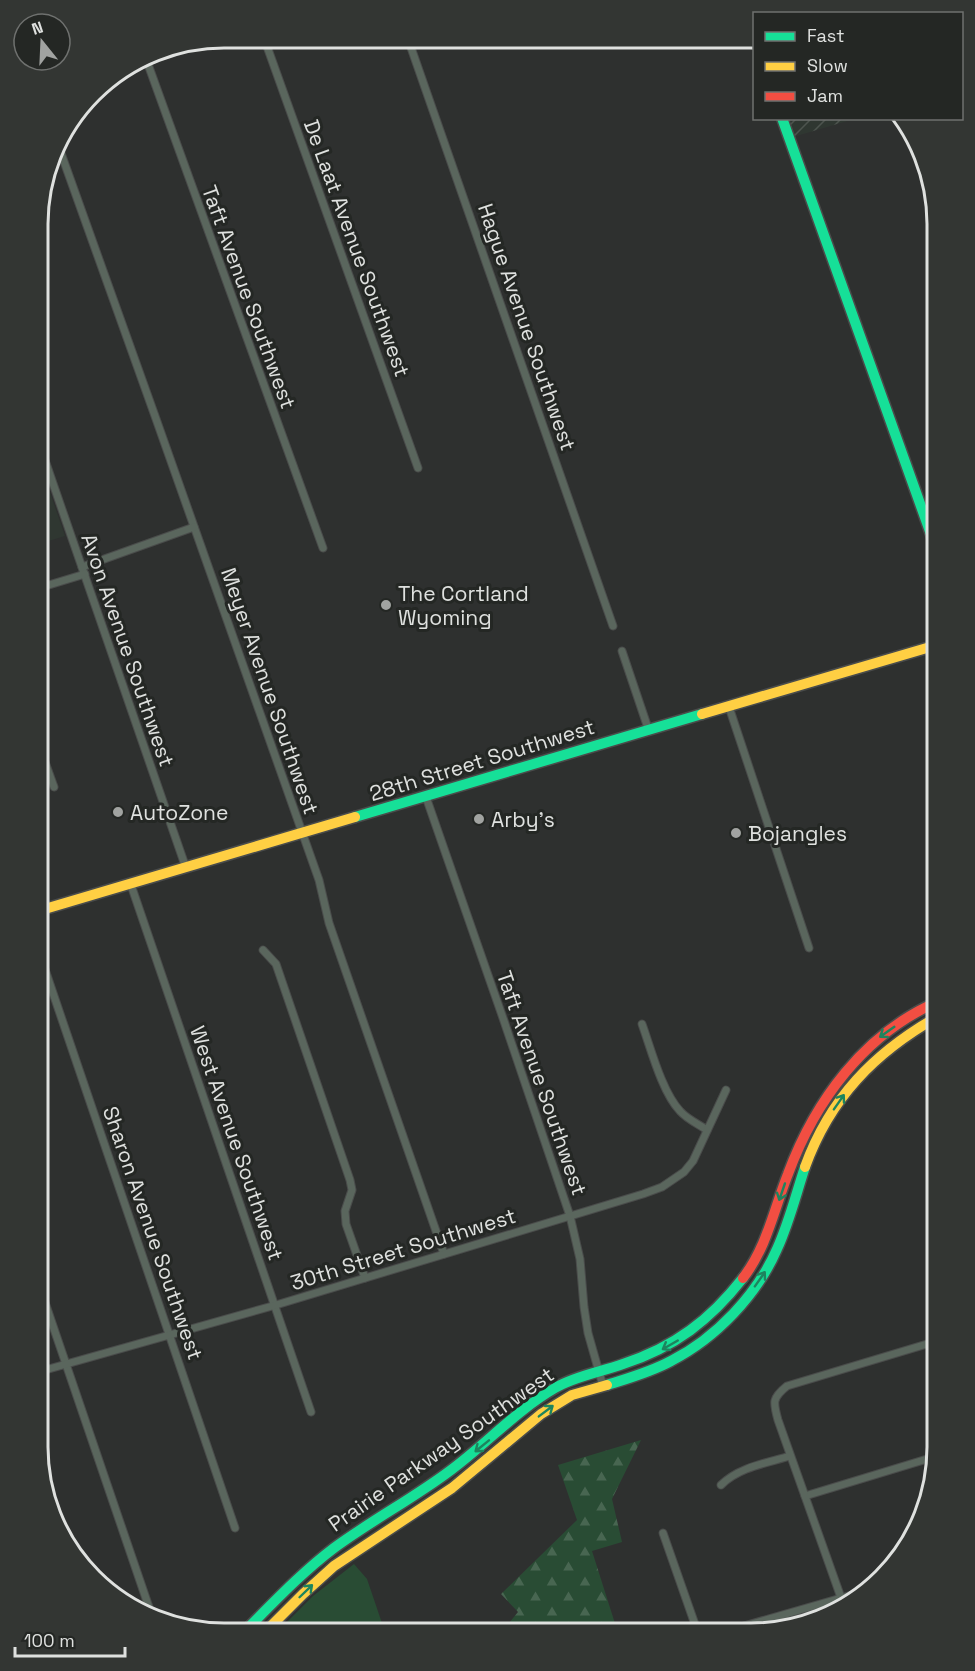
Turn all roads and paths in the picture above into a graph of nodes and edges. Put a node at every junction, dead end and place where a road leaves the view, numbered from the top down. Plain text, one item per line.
1 (268, 48) edge
2 (411, 48) edge
3 (148, 65) edge
4 (783, 120) edge
5 (62, 155) edge
6 (418, 468) dead end
7 (48, 469) edge
8 (927, 523) edge
9 (194, 527) junction
10 (323, 548) dead end
11 (83, 571) junction
12 (48, 585) edge
13 (613, 626) dead end
14 (927, 648) edge
15 (622, 651) dead end
16 (729, 707) junction
17 (649, 731) junction
18 (48, 770) edge
19 (54, 787) dead end
20 (426, 797) junction
21 (302, 834) junction
22 (186, 868) junction
23 (131, 885) junction
24 (48, 908) edge
25 (809, 948) dead end
26 (263, 950) dead end
27 (48, 978) edge
28 (927, 1008) edge
29 (927, 1022) edge
30 (642, 1024) dead end
31 (726, 1090) dead end
32 (707, 1130) junction
33 (570, 1216) junction
34 (444, 1254) junction
35 (365, 1278) junction
36 (731, 1292) junction
37 (742, 1301) junction
38 (276, 1305) junction
39 (48, 1312) edge
40 (170, 1334) junction
41 (927, 1344) edge
42 (65, 1364) junction
43 (48, 1369) edge
44 (599, 1372) junction
45 (603, 1386) junction
46 (311, 1412) dead end
47 (790, 1456) junction
48 (927, 1459) edge
49 (721, 1485) dead end
50 (805, 1496) junction
51 (235, 1528) dead end
52 (663, 1533) dead end
53 (841, 1598) edge
54 (148, 1605) edge
55 (825, 1606) edge
56 (764, 1622) edge
57 (253, 1623) edge
58 (274, 1623) edge
59 (694, 1623) edge

1 - 6 street, De Laat Avenue Southwest
2 - 13 street, Hague Avenue Southwest
3 - 10 street, Taft Avenue Southwest
4 - 8 street
5 - 9 street, Meyer Avenue Southwest
7 - 11 street, Avon Avenue Southwest
9 - 11 street
9 - 21 street, Meyer Avenue Southwest
11 - 12 street
11 - 22 street, Avon Avenue Southwest
14 - 16 street, 28th Street Southwest
15 - 17 street
16 - 17 street, 28th Street Southwest
16 - 25 street
17 - 20 street, 28th Street Southwest
18 - 19 street
20 - 21 street, 28th Street Southwest
20 - 33 street, Taft Avenue Southwest
21 - 22 street, 28th Street Southwest
21 - 34 street, Meyer Avenue Southwest
22 - 23 street, 28th Street Southwest
23 - 24 street, 28th Street Southwest
23 - 38 street, West Avenue Southwest
26 - 35 street
27 - 40 street, Sharon Avenue Southwest
28 -> 36 street, Prairie Parkway Southwest
37 -> 29 street, Prairie Parkway Southwest
30 - 32 street
31 - 32 street, 30th Street Southwest
32 - 33 street, 30th Street Southwest
33 - 34 street, 30th Street Southwest
33 - 44 street, Taft Avenue Southwest
34 - 35 street, 30th Street Southwest
35 - 38 street, 30th Street Southwest
36 - 37 street
36 -> 44 street, Prairie Parkway Southwest
37 - 45 street, Prairie Parkway Southwest
38 - 40 street, 30th Street Southwest
38 - 46 street, West Avenue Southwest
39 - 42 street
40 - 42 street, 30th Street Southwest
40 - 51 street, Sharon Avenue Southwest
41 - 47 street
42 - 43 street, 30th Street Southwest
42 - 54 street
44 - 45 street, Taft Avenue Southwest
44 -> 57 street, Prairie Parkway Southwest
58 -> 45 street, Prairie Parkway Southwest
47 - 49 street
47 - 50 street
48 - 50 street
50 - 53 street
52 - 59 street
55 - 56 street

